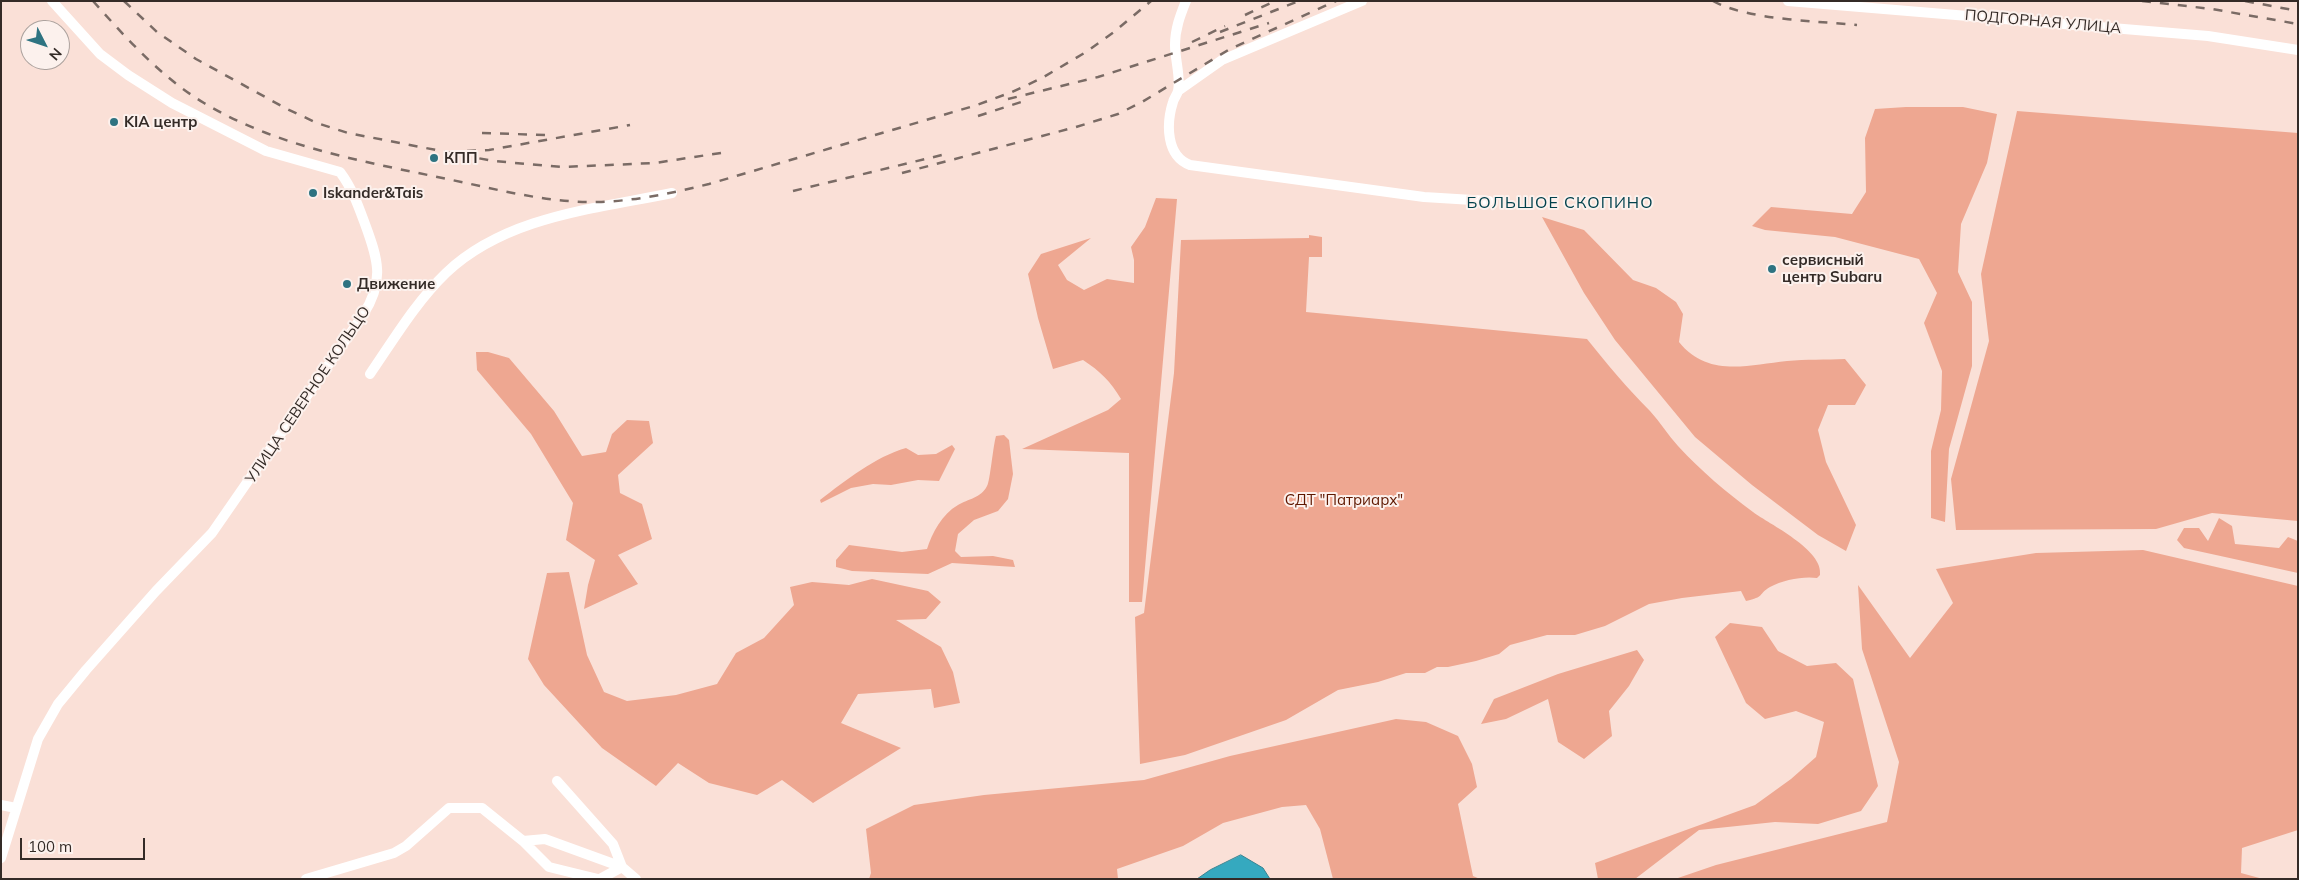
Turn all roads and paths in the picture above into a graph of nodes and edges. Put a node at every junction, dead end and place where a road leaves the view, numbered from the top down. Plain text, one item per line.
1 (52, 1) edge
2 (1186, 1) edge
3 (1362, 1) edge
4 (1788, 1) edge
5 (2298, 50) edge
6 (1178, 91) junction
7 (672, 193) dead end
8 (1489, 201) dead end
9 (370, 374) dead end
10 (557, 781) dead end
11 (1, 805) edge
12 (16, 808) junction
13 (523, 841) junction
14 (1, 858) edge
15 (622, 867) junction
16 (306, 879) edge
17 (599, 879) edge
18 (636, 879) edge

1 - 12 street, УЛИЦА СЕВЕРНОЕ КОЛЬЦО
2 - 6 street
3 - 6 street
4 - 5 street, ПОДГОРНАЯ УЛИЦА
6 - 8 street
7 - 9 street
10 - 15 street
11 - 12 street
12 - 14 street, УЛИЦА СЕВЕРНОЕ КОЛЬЦО
13 - 15 street
13 - 16 street
13 - 17 street
15 - 17 street
15 - 18 street

